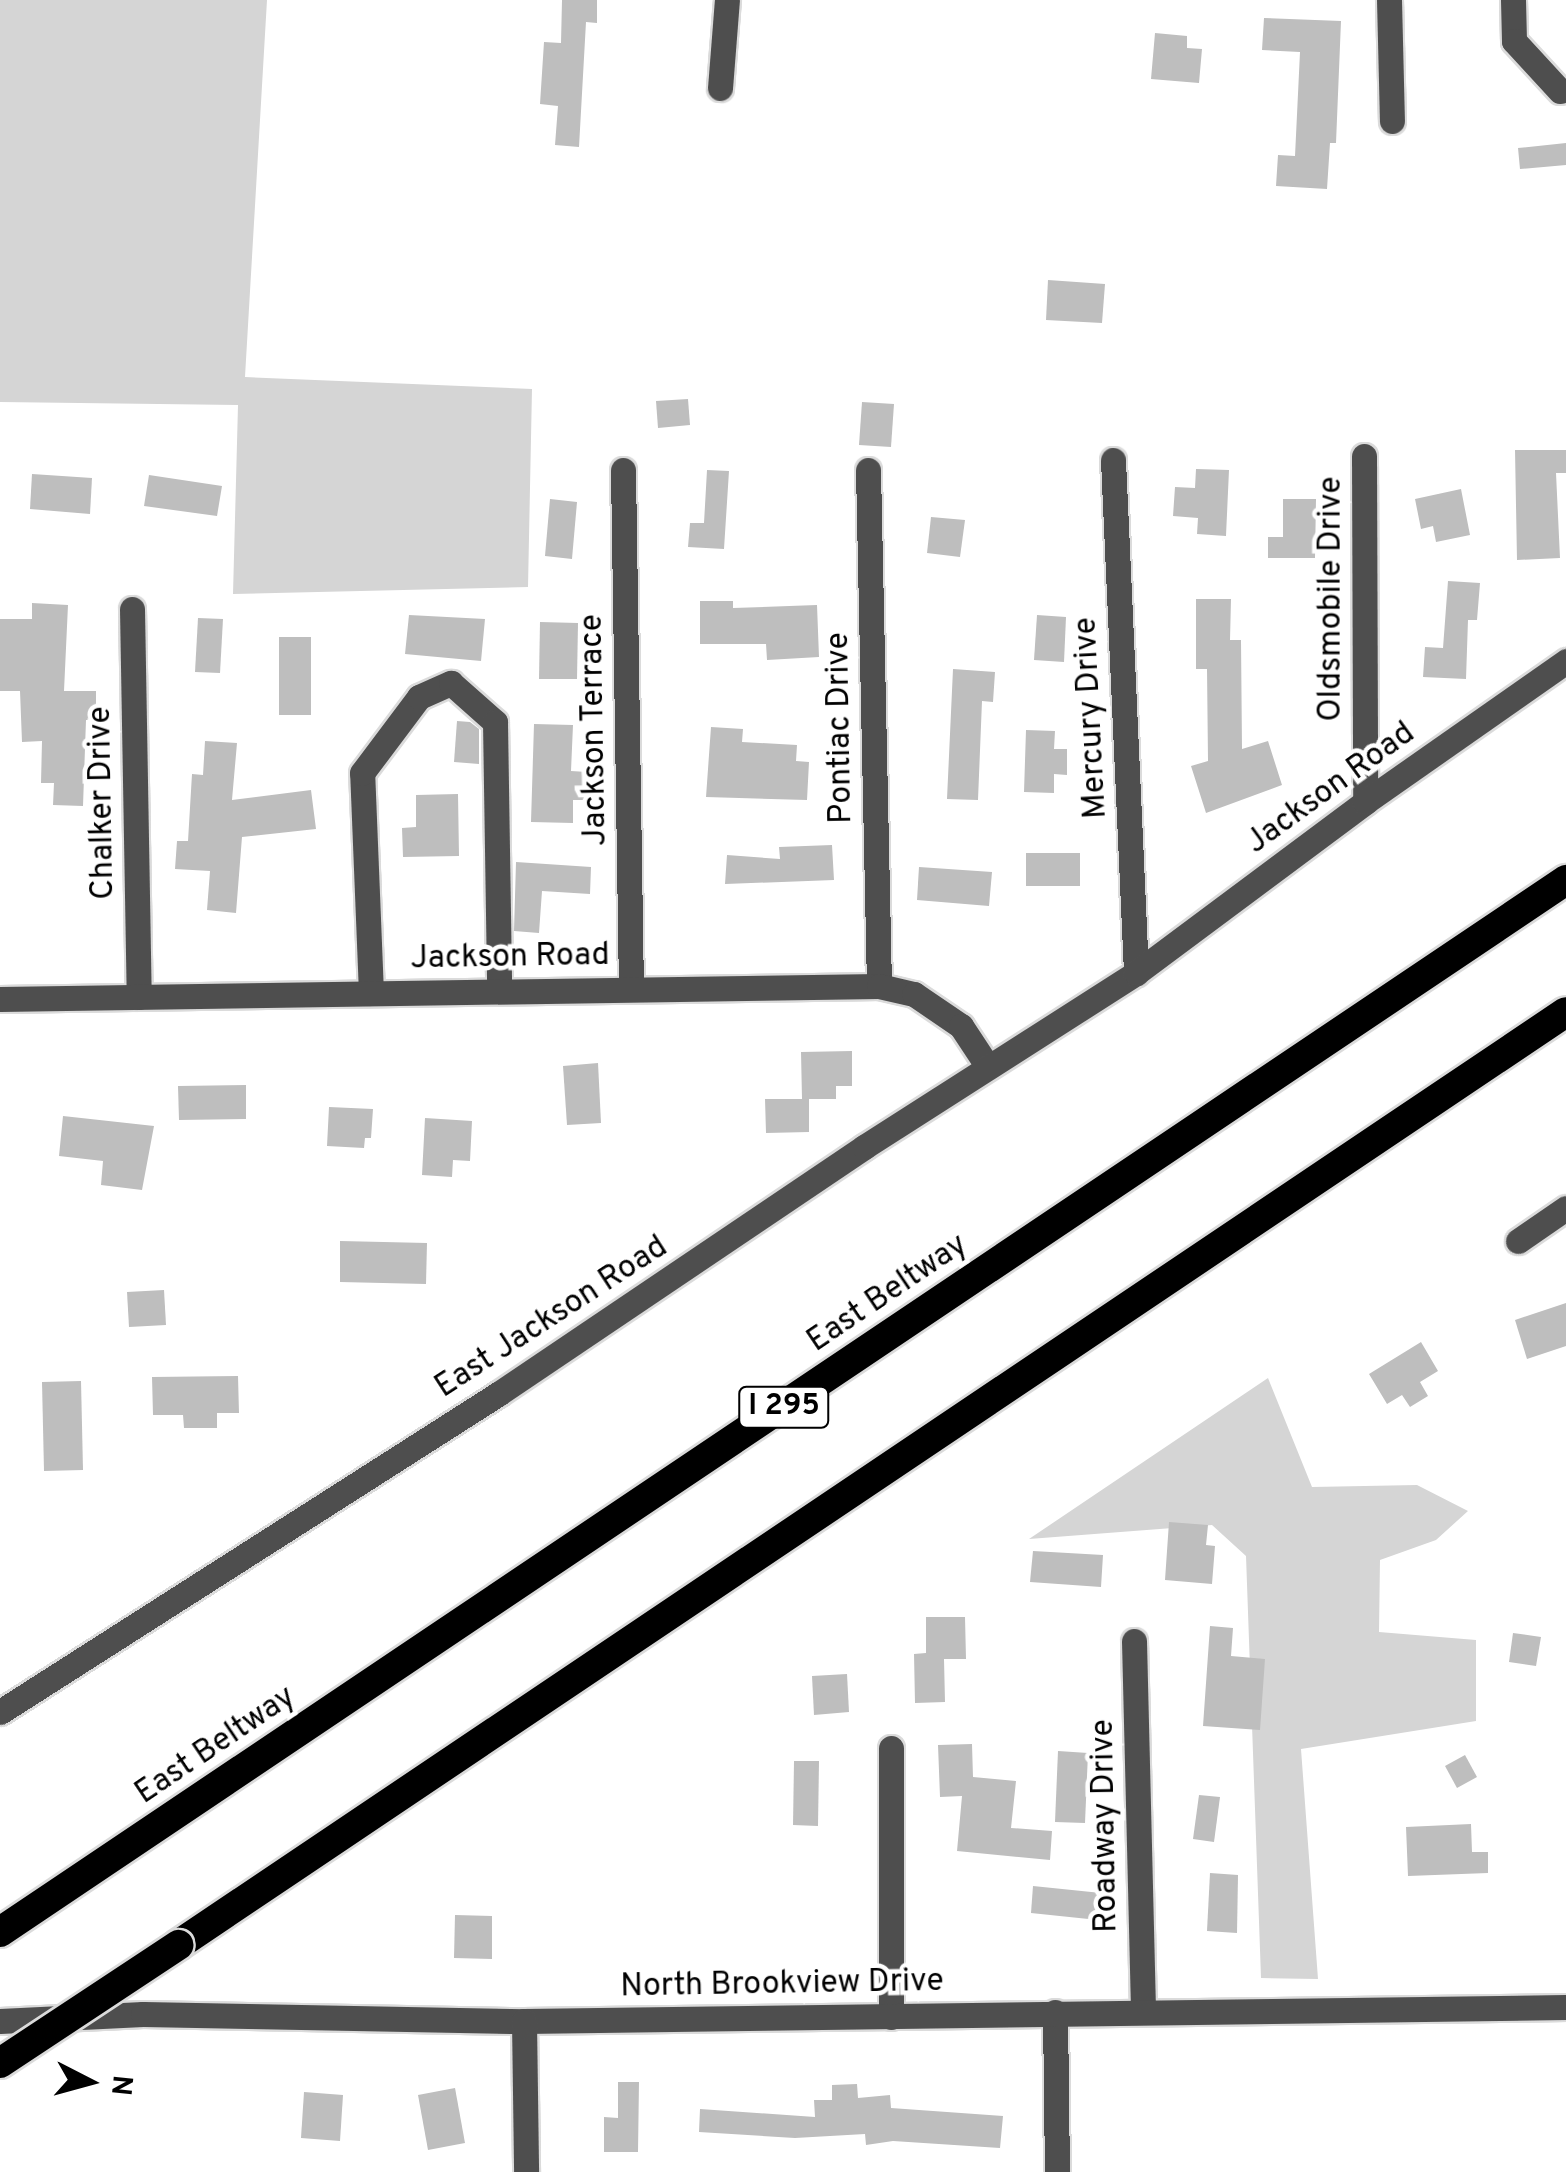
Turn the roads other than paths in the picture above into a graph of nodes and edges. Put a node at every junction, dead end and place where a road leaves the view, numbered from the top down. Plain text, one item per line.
1 (727, 0) edge
2 (1389, 0) edge
3 (1513, 0) edge
4 (720, 88) dead end
5 (1560, 91) dead end
6 (1392, 121) dead end
7 (1364, 456) dead end
8 (1113, 460) dead end
9 (623, 470) dead end
10 (868, 470) dead end
11 (132, 609) dead end
12 (1566, 661) edge
13 (1365, 802) junction
14 (1566, 880) edge
15 (1136, 973) junction
16 (879, 986) junction
17 (631, 988) junction
18 (499, 991) junction
19 (371, 993) junction
20 (139, 997) junction
21 (0, 1000) edge
22 (1566, 1012) edge
23 (988, 1068) junction
24 (1566, 1208) edge
25 (1518, 1241) dead end
26 (1134, 1641) dead end
27 (0, 1712) edge
28 (891, 1748) dead end
29 (0, 1932) edge
30 (1566, 2007) edge
31 (1143, 2010) junction
32 (1055, 2012) junction
33 (890, 2017) junction
34 (0, 2021) edge
35 (524, 2021) junction
36 (0, 2064) edge
37 (526, 2172) edge
38 (1058, 2172) edge

1 - 4 street
2 - 6 street
3 - 5 street
7 - 13 street, Oldsmobile Drive
8 - 15 street, Mercury Drive
9 - 17 street, Jackson Terrace
10 - 16 street, Pontiac Drive
11 - 20 street, Chalker Drive
12 - 13 street, Jackson Road
13 - 15 street, Jackson Road
14 - 29 highway, East Beltway / I 295
15 - 23 street, East Jackson Road
16 - 17 street, Jackson Road
16 - 23 street, Jackson Road
17 - 18 street, Jackson Road
18 - 19 street, Jackson Road
18 - 19 street
19 - 20 street, Jackson Road
20 - 21 street, Jackson Road
22 - 36 highway, bridge
23 - 27 street, East Jackson Road
24 - 25 street
26 - 31 street, Roadway Drive
28 - 33 street
30 - 31 street, North Brookview Drive
31 - 32 street, North Brookview Drive
32 - 33 street, North Brookview Drive
32 - 38 street
33 - 35 street, North Brookview Drive
34 - 35 street, North Brookview Drive
35 - 37 street

